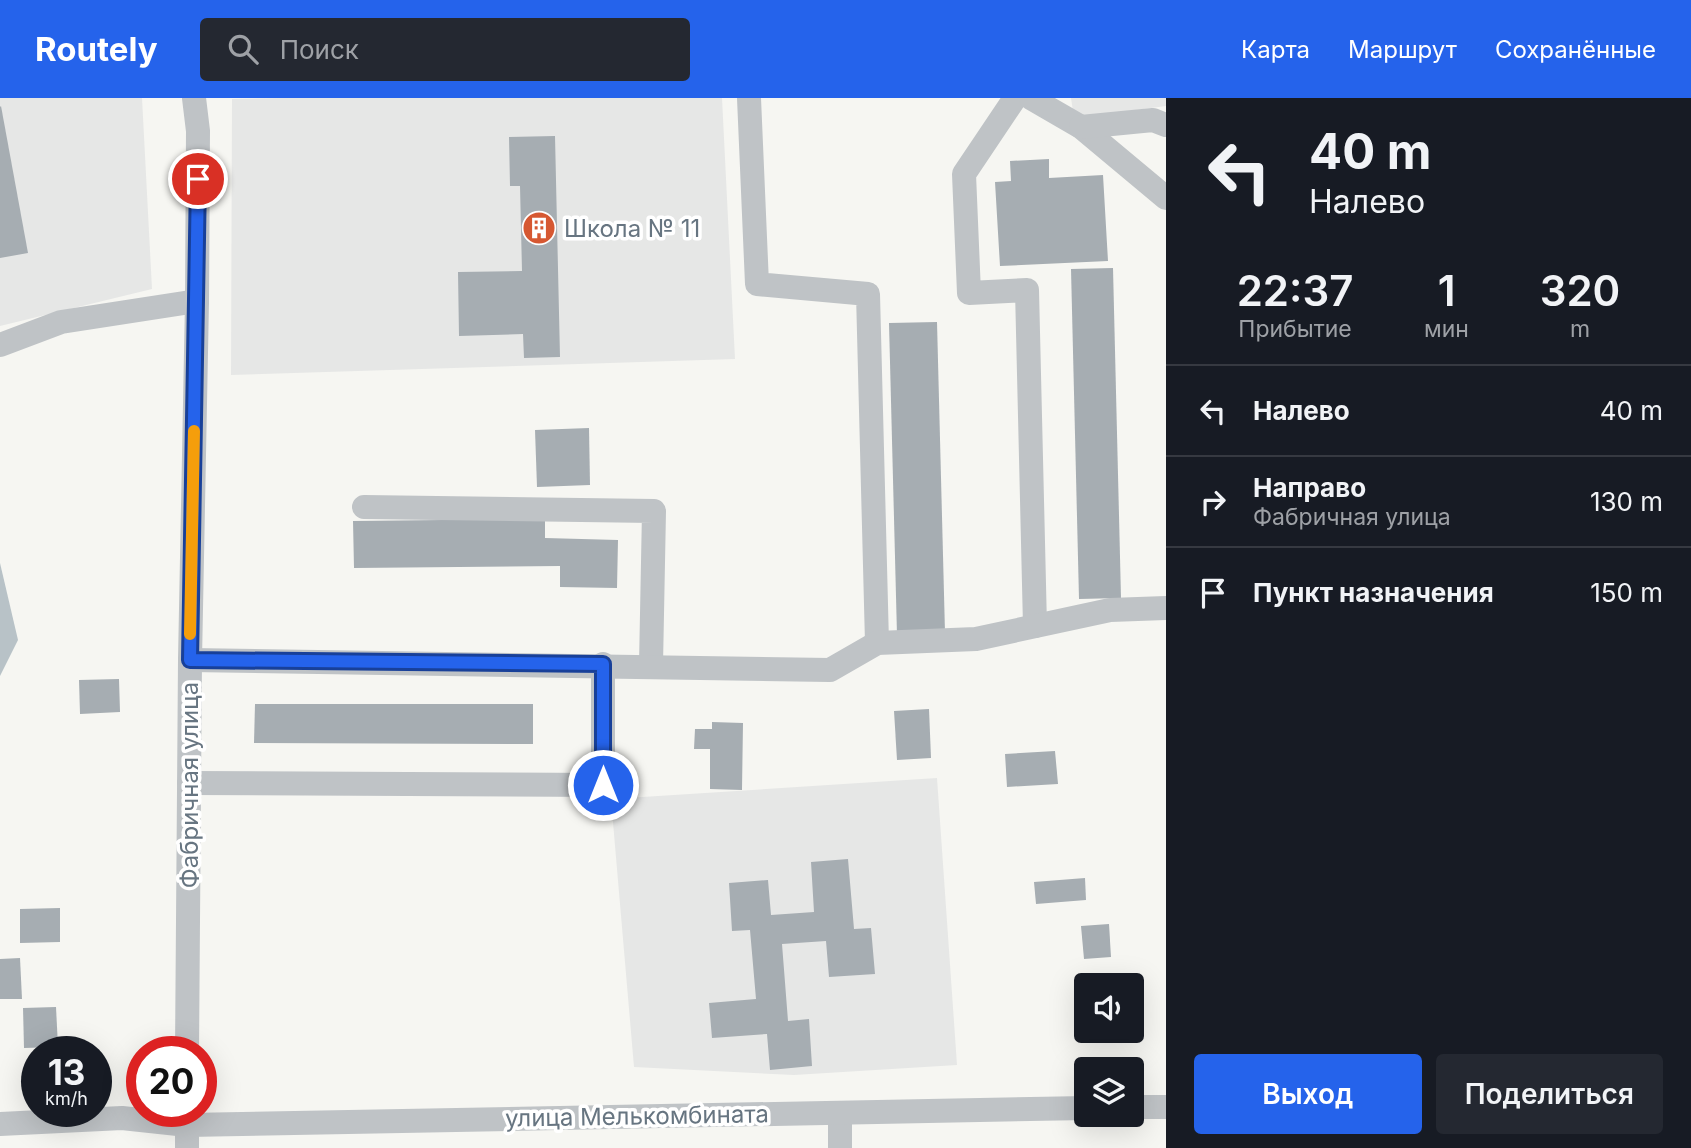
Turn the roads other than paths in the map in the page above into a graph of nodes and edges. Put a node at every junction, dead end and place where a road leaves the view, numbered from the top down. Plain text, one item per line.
1 (194, 98) edge
2 (749, 98) edge
3 (1015, 98) edge
4 (1031, 98) edge
5 (1166, 125) edge
6 (1081, 127) junction
7 (1166, 198) edge
8 (197, 301) junction
9 (0, 345) edge
10 (364, 507) dead end
11 (1166, 608) edge
12 (1035, 626) junction
13 (877, 643) junction
14 (190, 660) junction
15 (603, 664) junction
16 (651, 665) junction
17 (189, 783) junction
18 (187, 1036) edge
19 (1144, 1107) edge
20 (1166, 1107) edge
21 (1074, 1108) edge
22 (840, 1112) junction
23 (0, 1124) edge
24 (187, 1128) edge
25 (840, 1148) edge

1 - 8 street, Фабричная улица
2 - 13 street
3 - 12 street
4 - 6 street
5 - 6 street
6 - 7 street
8 - 9 street
8 - 14 street, Фабричная улица
10 - 16 street
11 - 12 street
12 - 13 street
13 - 16 street
14 - 15 street
14 - 17 street, Фабричная улица
15 - 16 street
15 - 17 street
17 - 18 street, Фабричная улица
19 - 20 street
21 - 22 street, улица Мелькомбината
22 - 24 street, улица Мелькомбината
22 - 25 street
23 - 24 street, улица Мелькомбината

